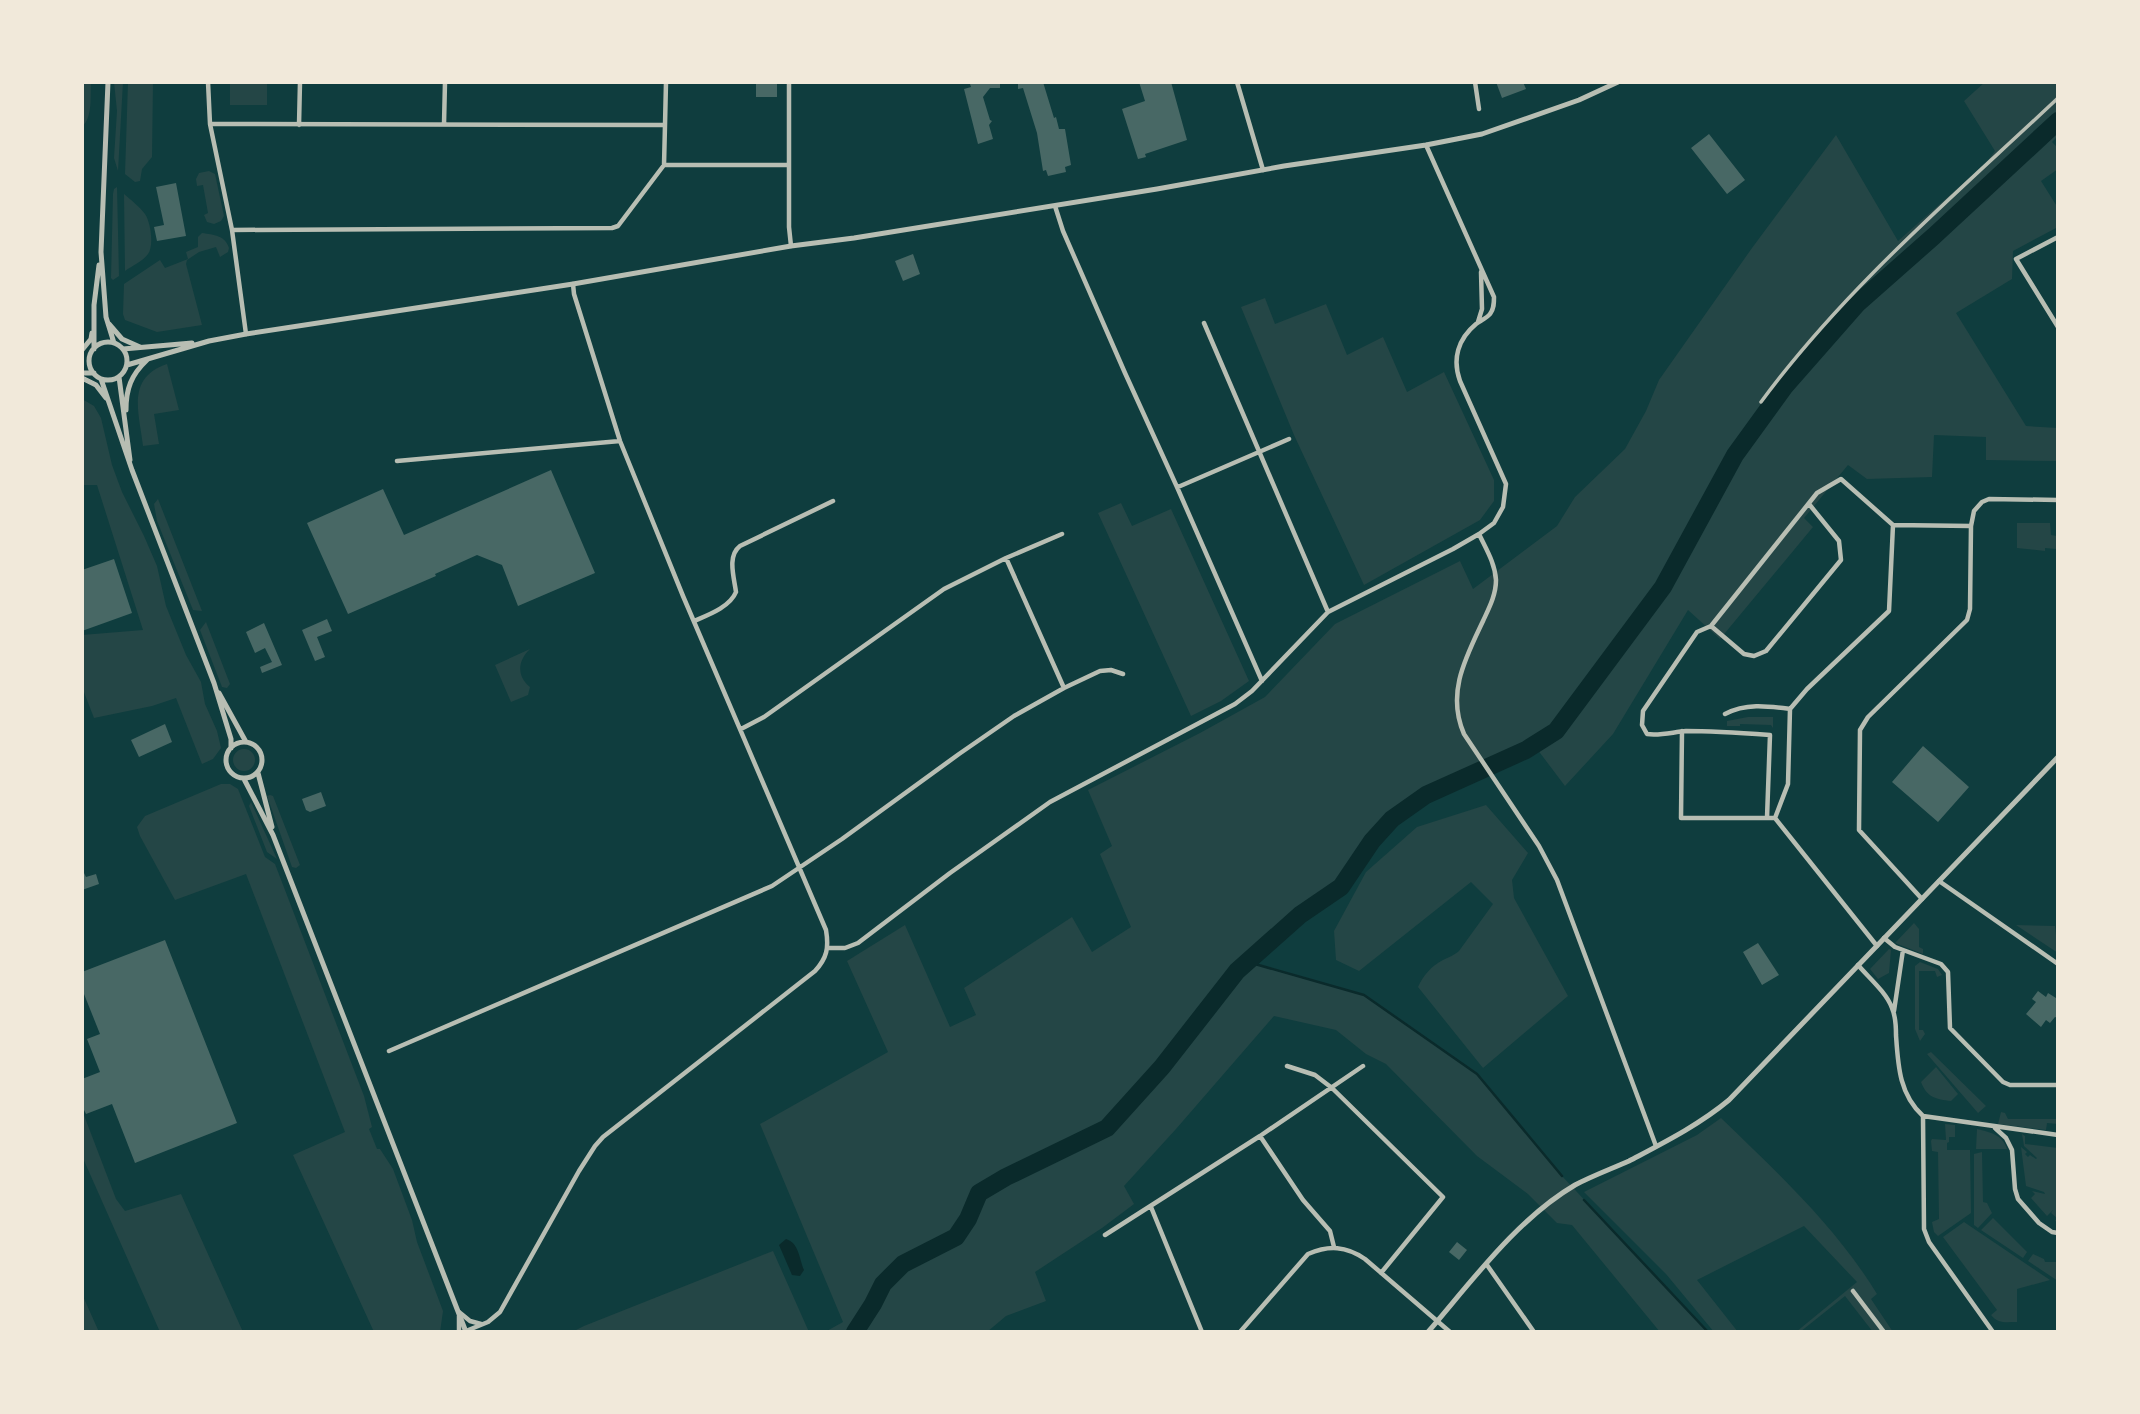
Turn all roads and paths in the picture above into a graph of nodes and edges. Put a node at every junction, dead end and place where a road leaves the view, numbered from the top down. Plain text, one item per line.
1 (108, 82) edge
2 (208, 82) edge
3 (299, 82) edge
4 (445, 82) edge
5 (666, 82) edge
6 (789, 82) edge
7 (1237, 82) edge
8 (1475, 82) edge
9 (1618, 82) edge
10 (2058, 98) edge
11 (1479, 109) dead end
12 (210, 124) junction
13 (444, 124) junction
14 (299, 125) junction
15 (665, 125) junction
16 (1426, 145) junction
17 (664, 165) junction
18 (788, 165) junction
19 (1263, 170) junction
20 (1055, 206) junction
21 (232, 230) junction
22 (2058, 237) edge
23 (791, 246) junction
24 (101, 252) junction
25 (1481, 271) junction
26 (573, 284) junction
27 (107, 322) junction
28 (1204, 323) dead end
29 (1477, 323) junction
30 (94, 324) junction
31 (2058, 327) edge
32 (246, 334) junction
33 (209, 341) junction
34 (114, 343) junction
35 (143, 348) junction
36 (123, 349) junction
37 (82, 350) edge
38 (92, 352) junction
39 (82, 356) edge
40 (149, 358) junction
41 (127, 365) junction
42 (94, 373) junction
43 (82, 376) edge
44 (119, 377) junction
45 (101, 379) junction
46 (108, 401) junction
47 (1761, 402) dead end
48 (126, 420) junction
49 (1289, 439) dead end
50 (620, 441) junction
51 (1258, 452) junction
52 (397, 461) dead end
53 (132, 470) junction
54 (1177, 487) junction
55 (2058, 500) edge
56 (832, 501) dead end
57 (1809, 504) junction
58 (1893, 525) junction
59 (1971, 526) junction
60 (1062, 534) dead end
61 (1479, 534) junction
62 (1006, 558) junction
63 (1328, 612) junction
64 (694, 621) junction
65 (1711, 626) junction
66 (1123, 674) dead end
67 (1262, 681) junction
68 (214, 683) junction
69 (1064, 688) junction
70 (1790, 709) junction
71 (1725, 714) dead end
72 (741, 729) junction
73 (1682, 732) junction
74 (246, 742) junction
75 (231, 748) junction
76 (2056, 762) edge
77 (258, 773) junction
78 (244, 779) junction
79 (1768, 818) junction
80 (1775, 818) junction
81 (274, 835) junction
82 (800, 868) junction
83 (1939, 881) junction
84 (1922, 899) junction
85 (1884, 938) junction
86 (1877, 946) junction
87 (828, 948) junction
88 (1903, 950) junction
89 (2058, 964) edge
90 (1858, 965) junction
91 (1894, 1012) junction
92 (389, 1051) dead end
93 (1287, 1066) dead end
94 (1363, 1066) dead end
95 (2058, 1085) edge
96 (1332, 1088) junction
97 (1923, 1116) junction
98 (1995, 1128) junction
99 (2058, 1135) edge
100 (1260, 1136) junction
101 (1656, 1146) junction
102 (1151, 1208) junction
103 (2058, 1233) edge
104 (1105, 1236) dead end
105 (1334, 1247) junction
106 (1487, 1265) junction
107 (1381, 1273) junction
108 (1853, 1291) dead end
109 (458, 1312) junction
110 (1437, 1321) junction
111 (482, 1324) junction
112 (459, 1332) edge
113 (466, 1332) edge
114 (480, 1332) edge
115 (1202, 1332) edge
116 (1240, 1332) edge
117 (1428, 1332) edge
118 (1450, 1332) edge
119 (1534, 1332) edge
120 (1884, 1332) edge
121 (1993, 1332) edge

1 - 24 street
2 - 12 street
3 - 14 street
4 - 13 street
5 - 15 street
6 - 18 street
7 - 19 street
8 - 11 street
9 - 16 street
10 - 47 street
12 - 14 street
12 - 21 street
13 - 14 street
13 - 15 street
15 - 17 street
16 - 19 street
16 - 25 street
17 - 18 street
17 - 21 street
18 - 23 street
19 - 20 street
20 - 23 street
20 - 54 street
21 - 32 street
22 - 31 street
23 - 26 street
24 - 27 street
24 - 30 street
25 - 29 street
25 - 29 street
26 - 32 street
26 - 50 street
27 - 34 street
27 - 35 street
28 - 51 street
29 - 61 street
30 - 37 street
30 - 38 street
32 - 33 street
33 - 35 street
33 - 40 street
34 - 36 street
34 - 38 street
35 - 36 street
36 - 41 street
38 - 39 street
38 - 42 street
40 - 41 street
40 - 48 street
41 - 44 street
42 - 43 street
42 - 45 street
43 - 46 street
44 - 45 street
44 - 48 street
45 - 46 street
46 - 53 street
48 - 53 street
49 - 51 street
50 - 52 street
50 - 64 street
51 - 54 street
51 - 63 street
53 - 68 street
54 - 67 street
55 - 59 street
56 - 64 street
57 - 58 street
57 - 65 street
57 - 65 street
58 - 59 street
58 - 70 street
59 - 84 street
60 - 62 street
61 - 63 street
61 - 101 street
62 - 69 street
62 - 72 street
63 - 67 street
64 - 72 street
65 - 73 street
66 - 69 street
67 - 87 street
68 - 74 street
68 - 75 street
69 - 82 street
70 - 71 street
70 - 80 street
72 - 82 street
73 - 79 street
73 - 79 street
74 - 75 street
74 - 77 street
75 - 78 street
76 - 83 street
77 - 78 street
77 - 81 street
78 - 81 street
79 - 80 street
80 - 86 street
81 - 109 street
82 - 87 street
82 - 92 street
83 - 84 street
83 - 89 street
84 - 85 street
85 - 86 street
85 - 88 street
86 - 90 street
87 - 111 street
88 - 91 street
88 - 95 street
90 - 91 street
90 - 101 street
91 - 97 street
93 - 96 street
94 - 96 street
96 - 100 street
96 - 107 street
97 - 98 street
97 - 121 street
98 - 99 street
98 - 103 street
100 - 102 street
100 - 105 street
101 - 106 street
102 - 104 street
102 - 115 street
105 - 107 street
105 - 116 street
106 - 110 street
106 - 119 street
107 - 110 street
108 - 120 street
109 - 111 street
109 - 112 street
109 - 113 street
110 - 117 street
110 - 118 street
111 - 113 street
111 - 114 street

